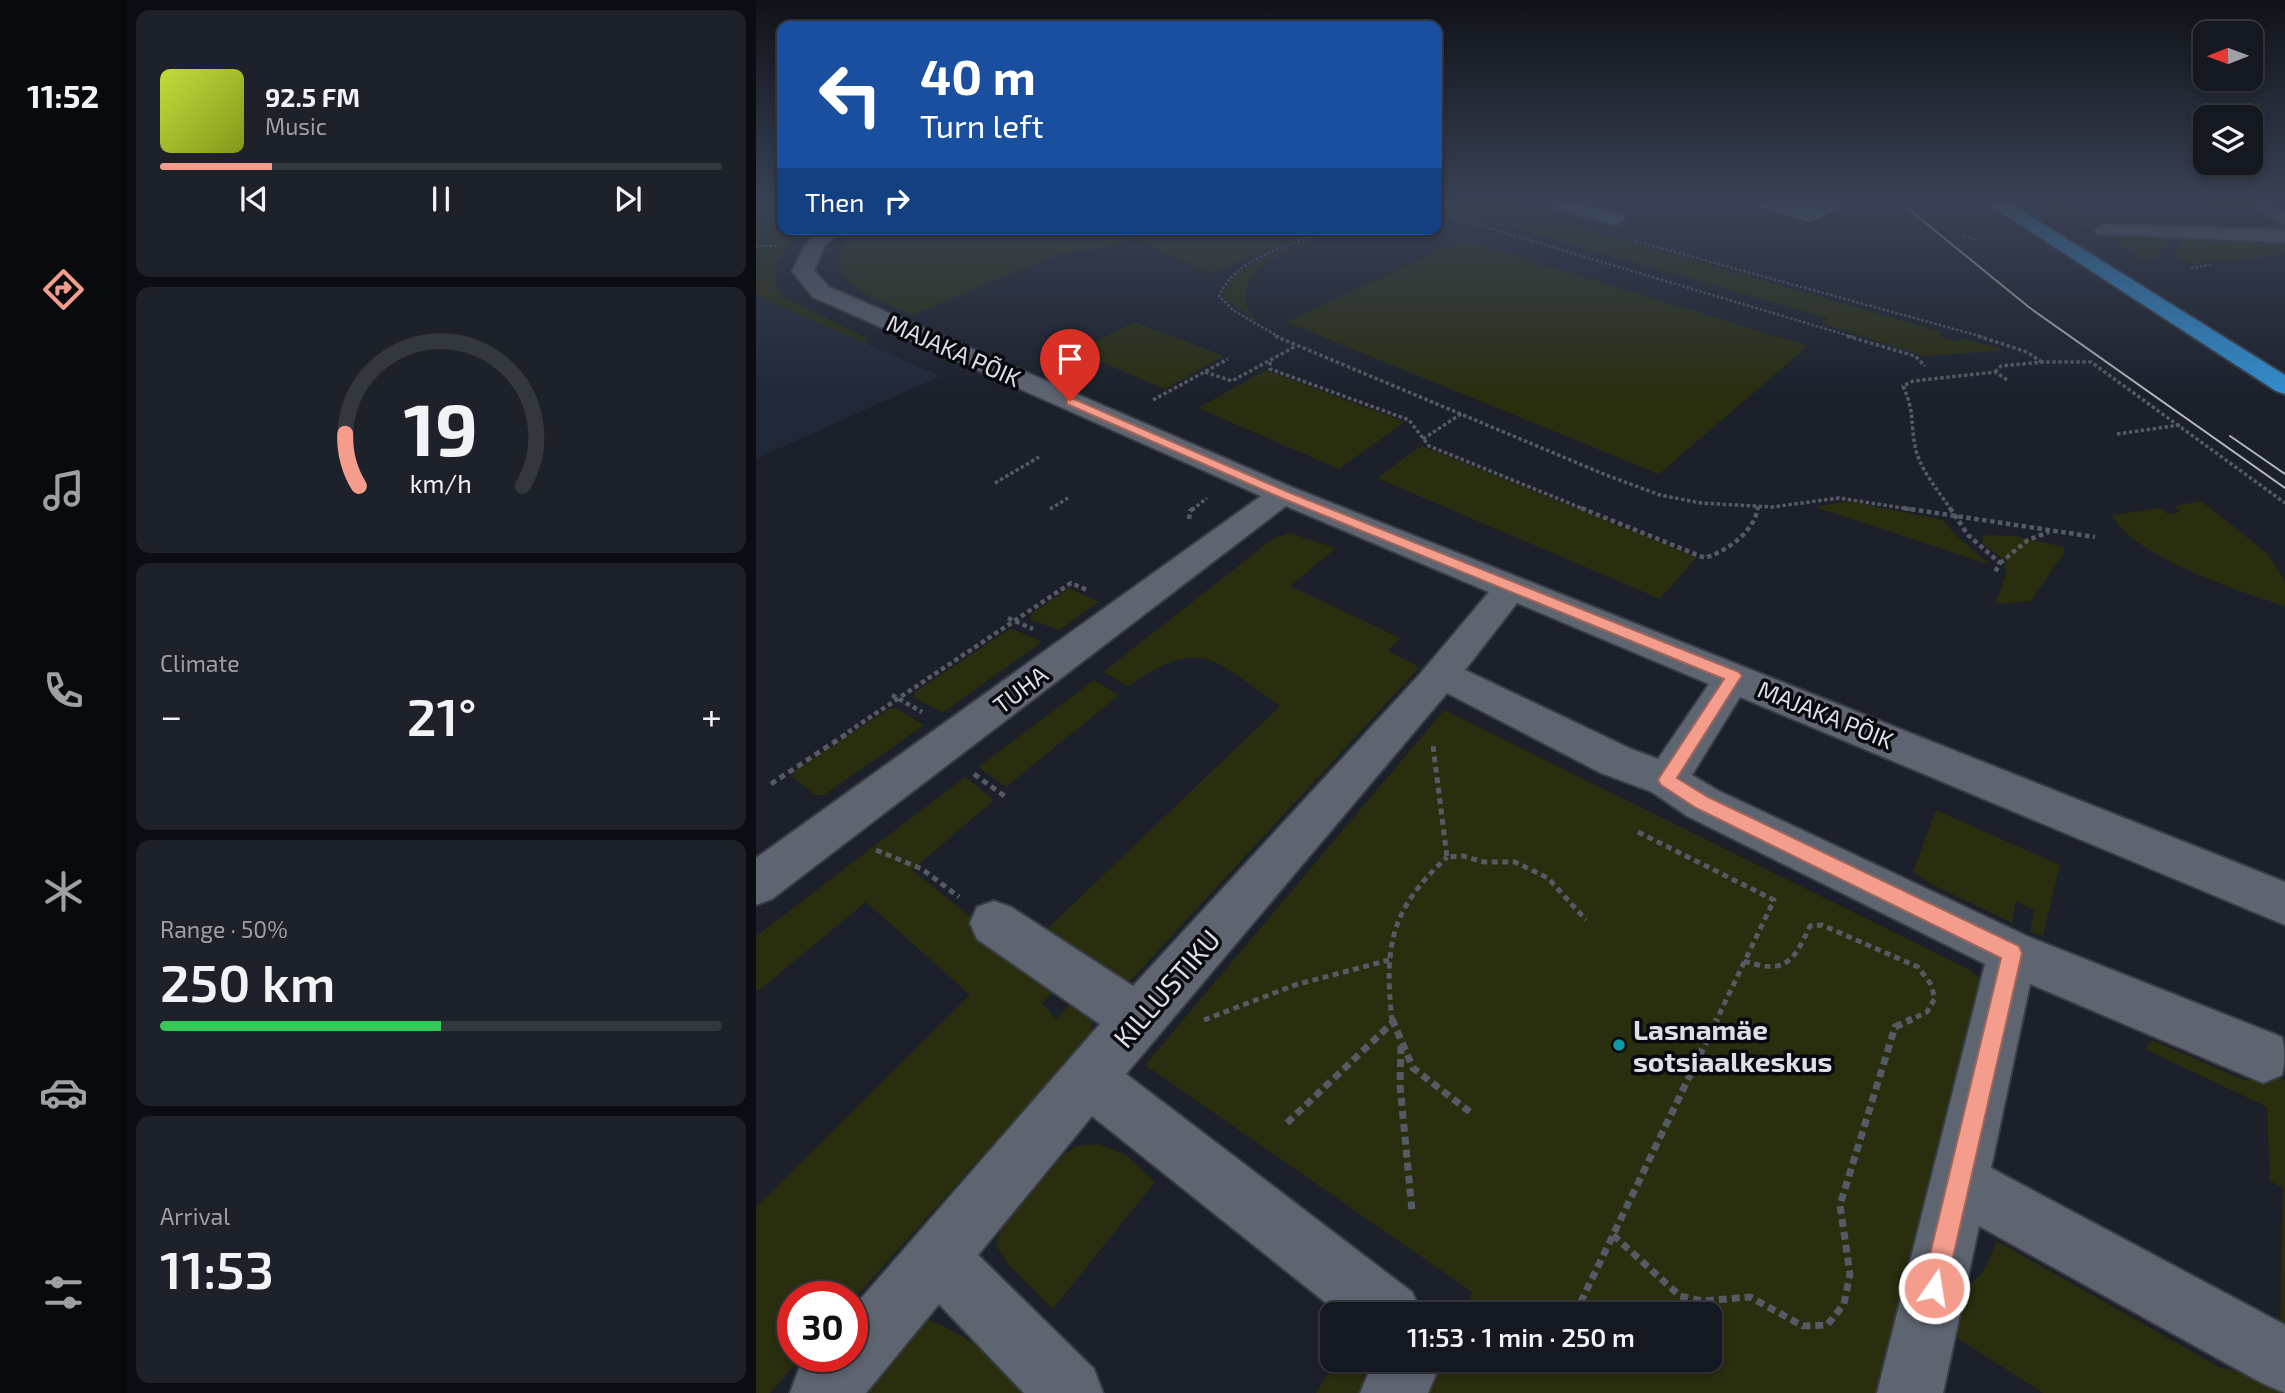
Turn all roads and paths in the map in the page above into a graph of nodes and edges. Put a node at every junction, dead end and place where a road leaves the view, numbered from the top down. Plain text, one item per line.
1 (804, 268) edge
2 (1244, 268) edge
3 (1621, 268) edge
4 (1733, 268) edge
5 (2099, 268) edge
6 (1297, 345) junction
7 (1228, 359) dead end
8 (1270, 362) junction
9 (2042, 362) junction
10 (1925, 366) dead end
11 (1205, 372) junction
12 (1995, 372) junction
13 (2009, 381) dead end
14 (2285, 386) edge
15 (1145, 405) dead end
16 (1462, 414) junction
17 (2180, 425) junction
18 (2117, 434) dead end
19 (1423, 439) junction
20 (1039, 457) dead end
21 (995, 483) dead end
22 (1283, 494) junction
23 (1068, 498) dead end
24 (2285, 503) edge
25 (1758, 506) junction
26 (1049, 509) dead end
27 (1955, 517) junction
28 (2052, 531) junction
29 (2095, 537) dead end
30 (2000, 563) junction
31 (1994, 574) dead end
32 (1514, 586) junction
33 (1096, 593) dead end
34 (1734, 676) junction
35 (1437, 679) junction
36 (895, 697) junction
37 (926, 714) dead end
38 (967, 769) dead end
39 (1667, 780) junction
40 (771, 784) dead end
41 (1007, 798) dead end
42 (1638, 832) dead end
43 (867, 846) dead end
44 (1447, 857) junction
45 (922, 869) dead end
46 (756, 884) edge
47 (2285, 904) edge
48 (1586, 920) dead end
49 (994, 922) dead end
50 (2012, 953) junction
51 (1389, 960) junction
52 (1744, 961) junction
53 (1138, 1019) junction
54 (1200, 1022) dead end
55 (1392, 1023) junction
56 (1401, 1042) junction
57 (2263, 1056) dead end
58 (1089, 1079) junction
59 (1470, 1112) dead end
60 (1287, 1123) dead end
61 (1959, 1183) junction
62 (1412, 1211) dead end
63 (1613, 1235) junction
64 (938, 1259) junction
65 (1375, 1302) edge
66 (1581, 1302) edge
67 (2285, 1360) edge
68 (1403, 1372) edge
69 (823, 1393) edge
70 (1070, 1393) edge
71 (1393, 1393) edge
72 (1910, 1393) edge

1 - 22 street, MAJAKA PÕIK
2 - 6 path
3 - 10 path
4 - 9 path
5 - 14 highway
6 - 8 path
6 - 16 path
7 - 11 path
8 - 11 path
8 - 19 path
9 - 12 path
9 - 17 path
11 - 15 path
12 - 13 path
12 - 27 path
16 - 19 path
16 - 25 path
17 - 18 path
17 - 24 path
19 - 25 path
20 - 21 path
22 - 32 street, MAJAKA PÕIK
22 - 46 street, TUHA
23 - 26 path
25 - 27 path
27 - 28 path
27 - 30 path
28 - 29 path
28 - 30 path
30 - 31 path
32 - 34 street, MAJAKA PÕIK
32 - 35 street, KILLUSTIKU
33 - 36 path
34 - 39 street
34 - 47 street, MAJAKA PÕIK
35 - 39 street
35 - 44 path
35 - 53 street, KILLUSTIKU
36 - 37 path
36 - 40 path
38 - 41 path
39 - 50 street
42 - 52 path
43 - 45 path
44 - 48 path
44 - 51 path
49 - 53 street
50 - 57 street
50 - 61 street
51 - 54 path
51 - 55 path
52 - 63 path
52 - 63 path
53 - 58 street, KILLUSTIKU
55 - 56 path
55 - 60 path
56 - 59 path
56 - 62 path
58 - 64 street, KILLUSTIKU
58 - 65 street
61 - 67 street
61 - 72 street
63 - 66 path
64 - 69 street, KILLUSTIKU
64 - 70 street
68 - 71 street

